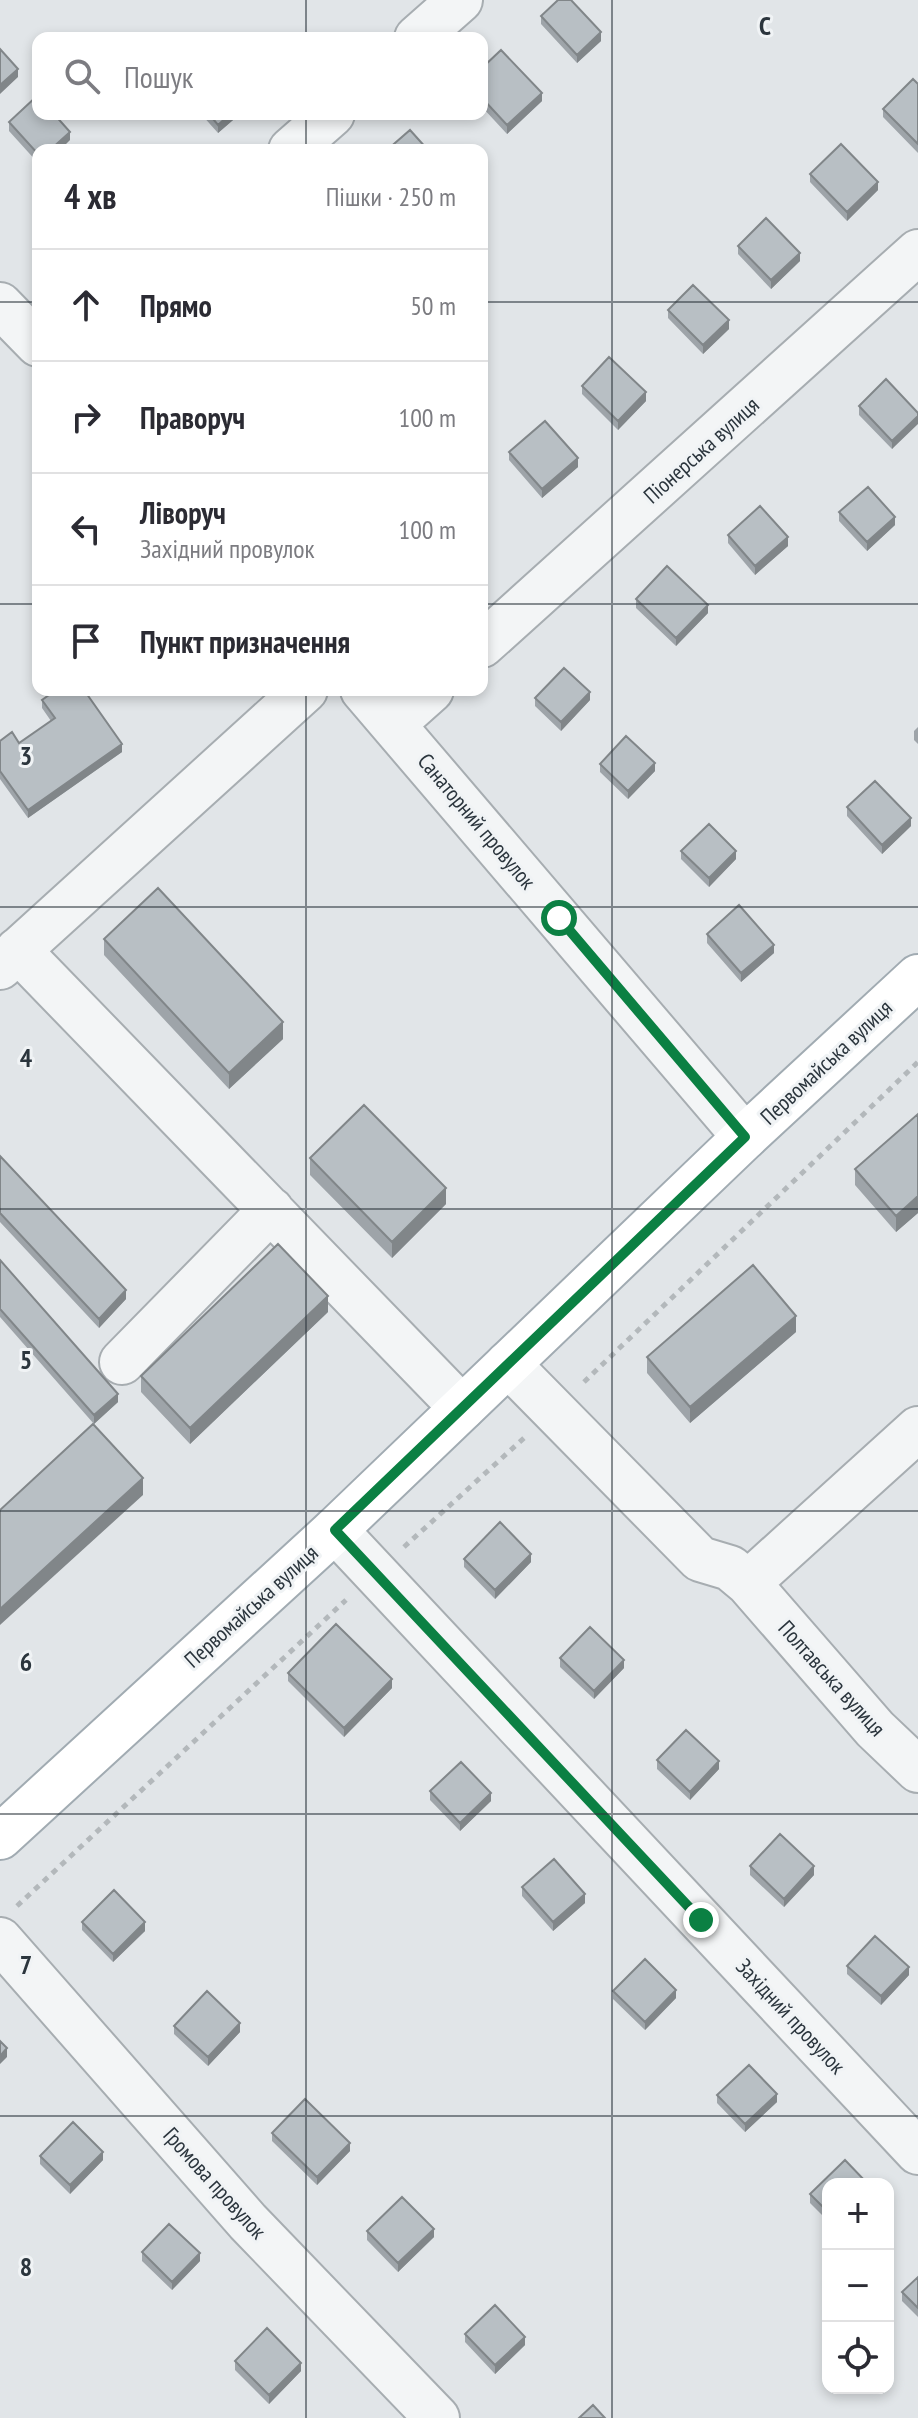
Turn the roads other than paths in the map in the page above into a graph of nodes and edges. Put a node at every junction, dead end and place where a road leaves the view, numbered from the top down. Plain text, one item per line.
1 (460, 0) edge
2 (424, 32) edge
3 (325, 120) edge
4 (298, 144) edge
5 (918, 252) edge
6 (0, 305) edge
7 (32, 338) edge
8 (488, 640) edge
9 (298, 696) edge
10 (369, 696) edge
11 (424, 696) edge
12 (394, 723) junction
13 (9, 959) edge
14 (918, 977) edge
15 (745, 1137) junction
16 (271, 1210) junction
17 (122, 1362) dead end
18 (508, 1364) junction
19 (462, 1408) junction
20 (918, 1429) edge
21 (335, 1530) junction
22 (748, 1583) junction
23 (918, 1770) edge
24 (5, 1821) edge
25 (6, 1926) edge
26 (918, 2152) edge
27 (437, 2418) edge

1 - 2 street
3 - 4 street
5 - 8 street, Піонерська вулиця
6 - 7 street
9 - 13 street
10 - 12 street, Санаторний провулок
11 - 12 street
12 - 15 street, Санаторний провулок
13 - 16 street
14 - 15 main road, Первомайська вулиця
15 - 18 main road, Первомайська вулиця
16 - 17 street
16 - 19 street
18 - 19 main road, Первомайська вулиця
18 - 22 street, Полтавська вулиця
19 - 21 main road, Первомайська вулиця
20 - 22 street
21 - 24 main road, Первомайська вулиця
21 - 26 street, Західний провулок
22 - 23 street, Полтавська вулиця
25 - 27 street, Громова провулок

